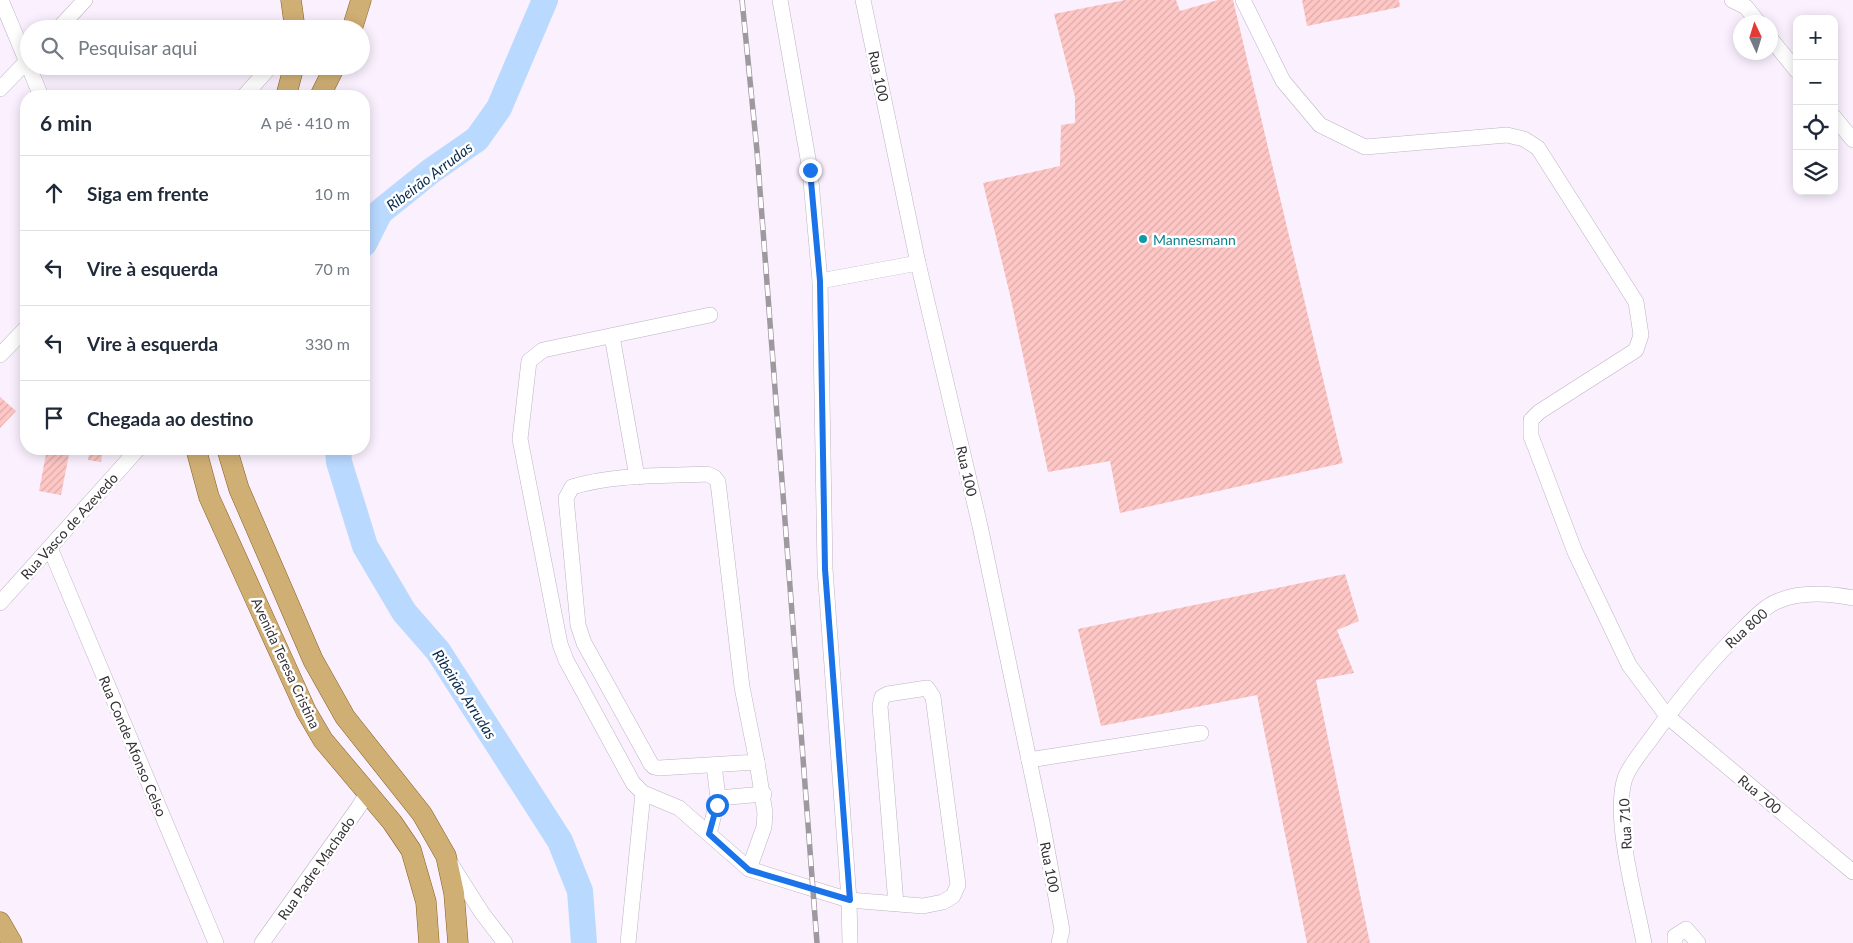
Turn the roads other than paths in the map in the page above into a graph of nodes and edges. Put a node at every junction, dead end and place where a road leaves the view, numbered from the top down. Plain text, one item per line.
1 (2, 0) edge
2 (85, 0) edge
3 (291, 0) edge
4 (361, 0) edge
5 (780, 0) edge
6 (863, 0) edge
7 (1243, 0) edge
8 (1732, 0) edge
9 (1752, 15) edge
10 (66, 20) edge
11 (294, 20) edge
12 (355, 20) edge
13 (20, 44) edge
14 (1778, 48) edge
15 (1793, 66) edge
16 (20, 68) edge
17 (32, 75) edge
18 (263, 75) edge
19 (292, 75) edge
20 (330, 75) edge
21 (0, 89) edge
22 (38, 90) edge
23 (249, 90) edge
24 (288, 90) edge
25 (323, 90) edge
26 (1838, 121) edge
27 (1850, 134) edge
28 (918, 263) junction
29 (820, 281) junction
30 (710, 315) dead end
31 (20, 334) edge
32 (612, 336) junction
33 (0, 355) edge
34 (133, 455) edge
35 (198, 455) edge
36 (229, 455) edge
37 (637, 477) junction
38 (50, 548) junction
39 (1853, 598) edge
40 (0, 603) edge
41 (1667, 716) junction
42 (1200, 733) dead end
43 (1029, 760) junction
44 (757, 762) junction
45 (714, 765) junction
46 (368, 792) junction
47 (643, 794) junction
48 (764, 794) junction
49 (718, 798) junction
50 (709, 834) junction
51 (446, 856) junction
52 (749, 870) junction
53 (1853, 872) edge
54 (850, 900) junction
55 (896, 904) junction
56 (0, 922) edge
57 (12, 943) edge
58 (216, 943) edge
59 (262, 943) edge
60 (429, 943) edge
61 (458, 943) edge
62 (505, 943) edge
63 (628, 943) edge
64 (850, 943) edge
65 (1059, 943) edge
66 (1644, 943) edge
67 (1675, 943) edge
68 (1698, 943) edge

1 - 13 street
2 - 10 street
3 - 11 main road
4 - 12 main road
5 - 29 street
6 - 28 street, Rua 100
7 - 41 street, Rua 700
8 - 9 street
14 - 15 street
16 - 21 street
17 - 22 street
18 - 23 street
19 - 24 main road
20 - 25 main road
26 - 27 street
28 - 29 street
28 - 43 street, Rua 100
29 - 54 street
30 - 32 street
31 - 33 street
32 - 37 street
32 - 47 street
34 - 38 street, Rua Vasco de Azevedo
35 - 46 main road, Avenida Teresa Cristina
36 - 51 main road, Avenida Teresa Cristina
37 - 44 street
37 - 45 street
38 - 40 street, Rua Vasco de Azevedo
38 - 58 street, Rua Conde Afonso Celso
39 - 41 street, Rua 800
41 - 53 street, Rua 700
41 - 66 street, Rua 710
42 - 43 street
43 - 65 street, Rua 100
44 - 45 street
44 - 48 street
45 - 49 street
46 - 59 street, Rua Padre Machado
46 - 60 main road, Avenida Teresa Cristina
47 - 50 street
47 - 63 street
48 - 49 street
48 - 52 street
49 - 50 street
50 - 52 street
51 - 61 main road, Avenida Teresa Cristina
51 - 62 street
52 - 54 street
54 - 55 street
54 - 64 street
55 - 55 street
56 - 57 main road
67 - 68 street

